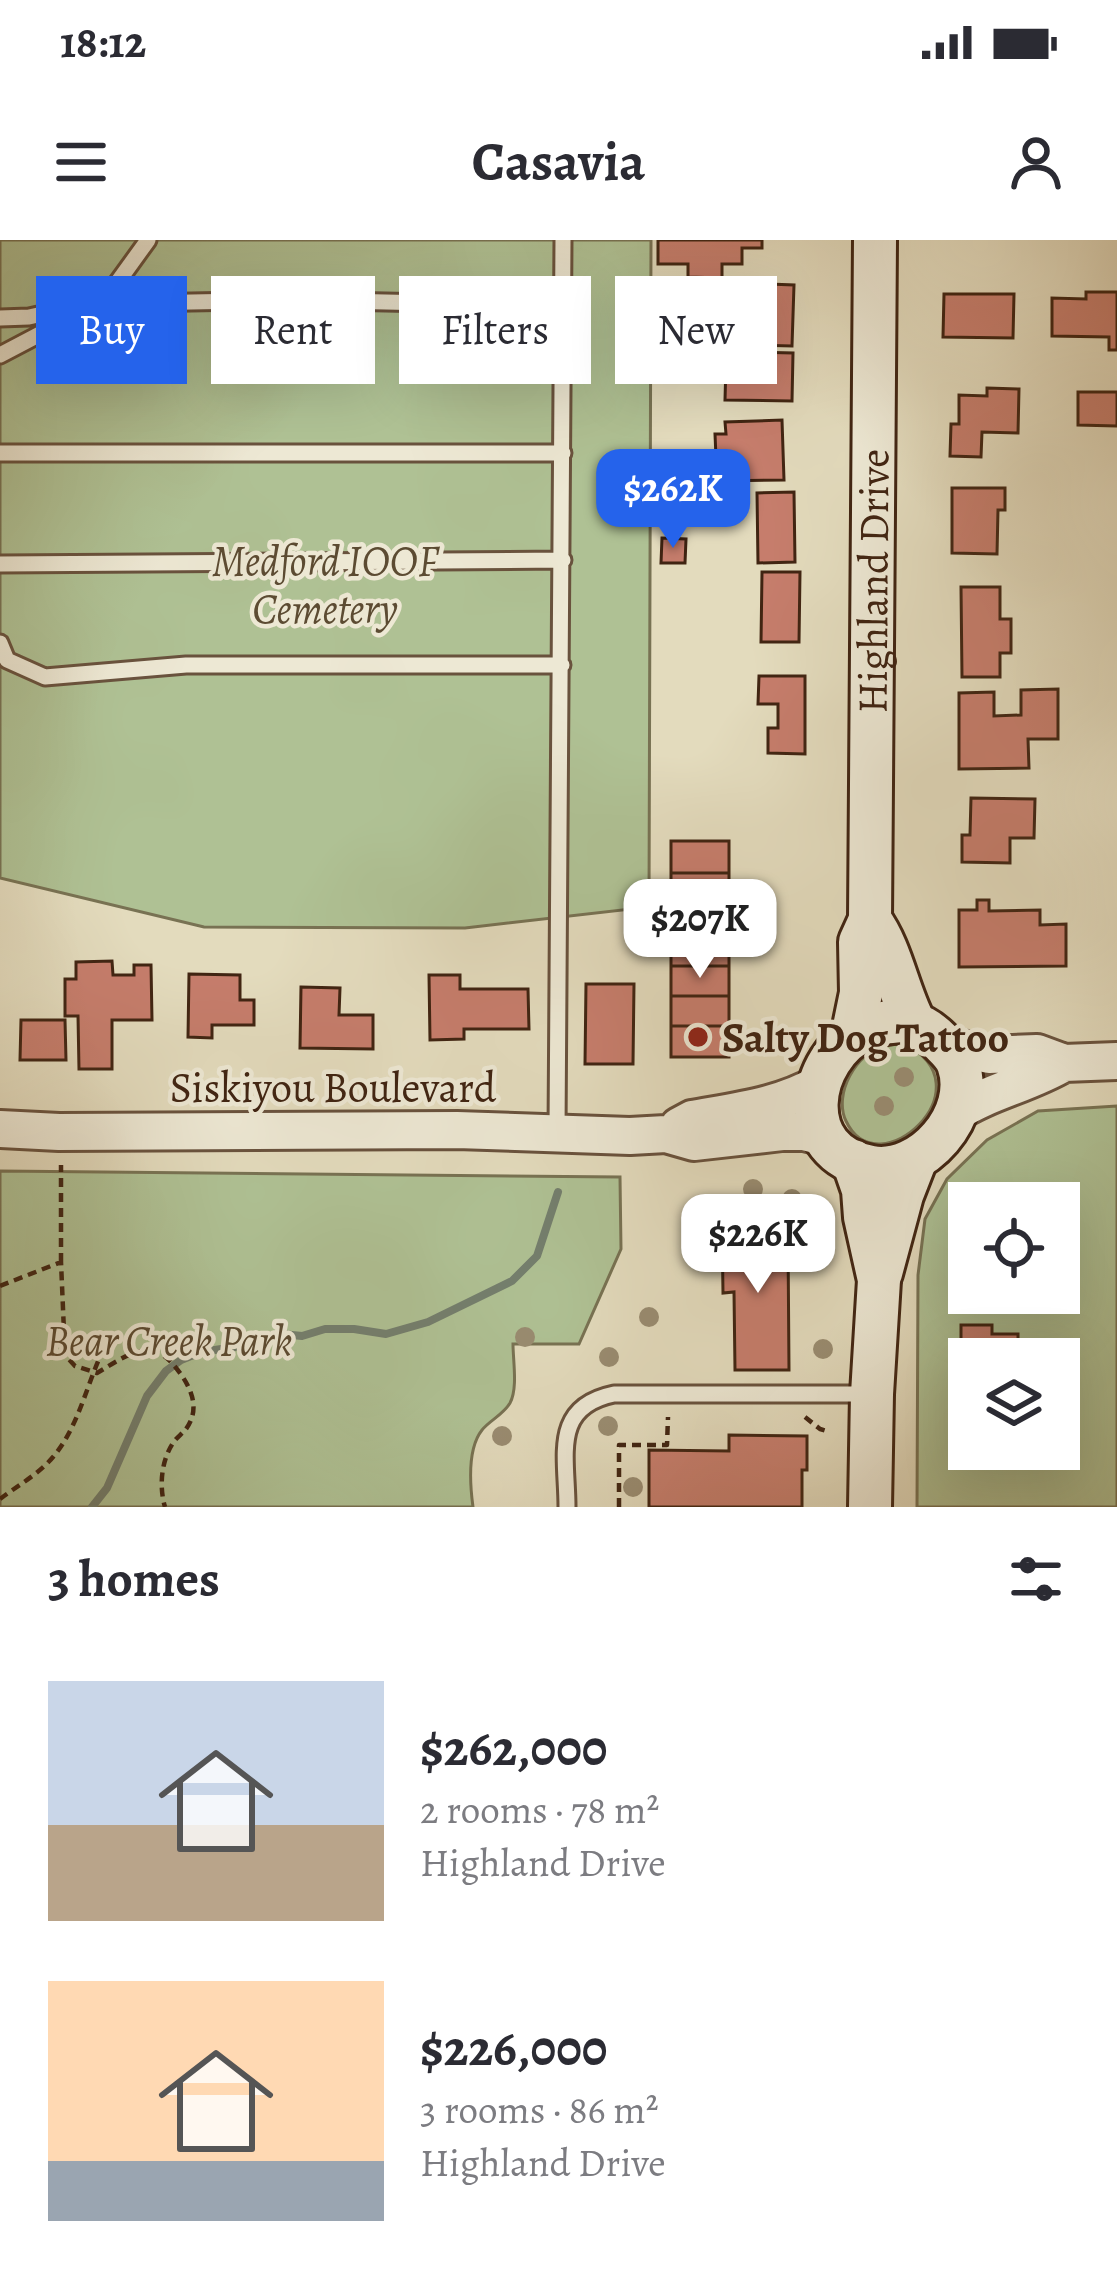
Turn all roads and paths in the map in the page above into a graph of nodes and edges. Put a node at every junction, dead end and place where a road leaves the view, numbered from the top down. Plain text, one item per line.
1 (148, 240) edge
2 (563, 240) edge
3 (875, 240) edge
4 (122, 276) edge
5 (563, 276) edge
6 (187, 302) edge
7 (399, 302) edge
8 (36, 315) edge
9 (0, 318) edge
10 (36, 336) edge
11 (0, 355) edge
12 (563, 384) edge
13 (0, 453) edge
14 (563, 453) junction
15 (563, 560) junction
16 (0, 564) edge
17 (0, 643) edge
18 (562, 665) junction
19 (870, 920) junction
20 (929, 1034) junction
21 (852, 1037) junction
22 (1117, 1061) edge
23 (1064, 1063) junction
24 (820, 1083) junction
25 (954, 1114) junction
26 (0, 1129) edge
27 (59, 1132) junction
28 (557, 1133) junction
29 (666, 1134) junction
30 (838, 1149) junction
31 (916, 1159) junction
32 (61, 1262) junction
33 (879, 1280) junction
34 (0, 1286) edge
35 (106, 1344) dead end
36 (91, 1373) junction
37 (872, 1394) junction
38 (671, 1414) dead end
39 (804, 1417) dead end
40 (830, 1432) dead end
41 (0, 1499) edge
42 (165, 1507) edge
43 (567, 1507) edge
44 (619, 1507) edge
45 (870, 1507) edge

1 - 4 lane
2 - 5 lane
3 - 19 main road, Highland Drive
6 - 7 lane
8 - 9 lane
10 - 11 lane
12 - 14 lane
13 - 14 lane
14 - 15 lane
15 - 16 lane
15 - 18 lane
17 - 18 lane
18 - 28 lane
19 - 20 main road, Highland Drive
19 - 21 main road, Highland Drive
20 - 21 main road
20 - 23 street
20 - 25 main road
21 - 24 main road
22 - 23 street
23 - 25 street
24 - 29 street, Siskiyou Boulevard
24 - 30 main road
25 - 31 main road
26 - 27 street, Siskiyou Boulevard
27 - 28 street, Siskiyou Boulevard
27 - 32 path
28 - 29 street, Siskiyou Boulevard
29 - 30 street, Siskiyou Boulevard
30 - 31 main road
30 - 33 main road
31 - 33 main road
32 - 34 path
32 - 36 path
33 - 37 main road
35 - 36 path
36 - 41 path
36 - 42 path
37 - 43 lane
37 - 45 main road
38 - 44 path
39 - 40 path

